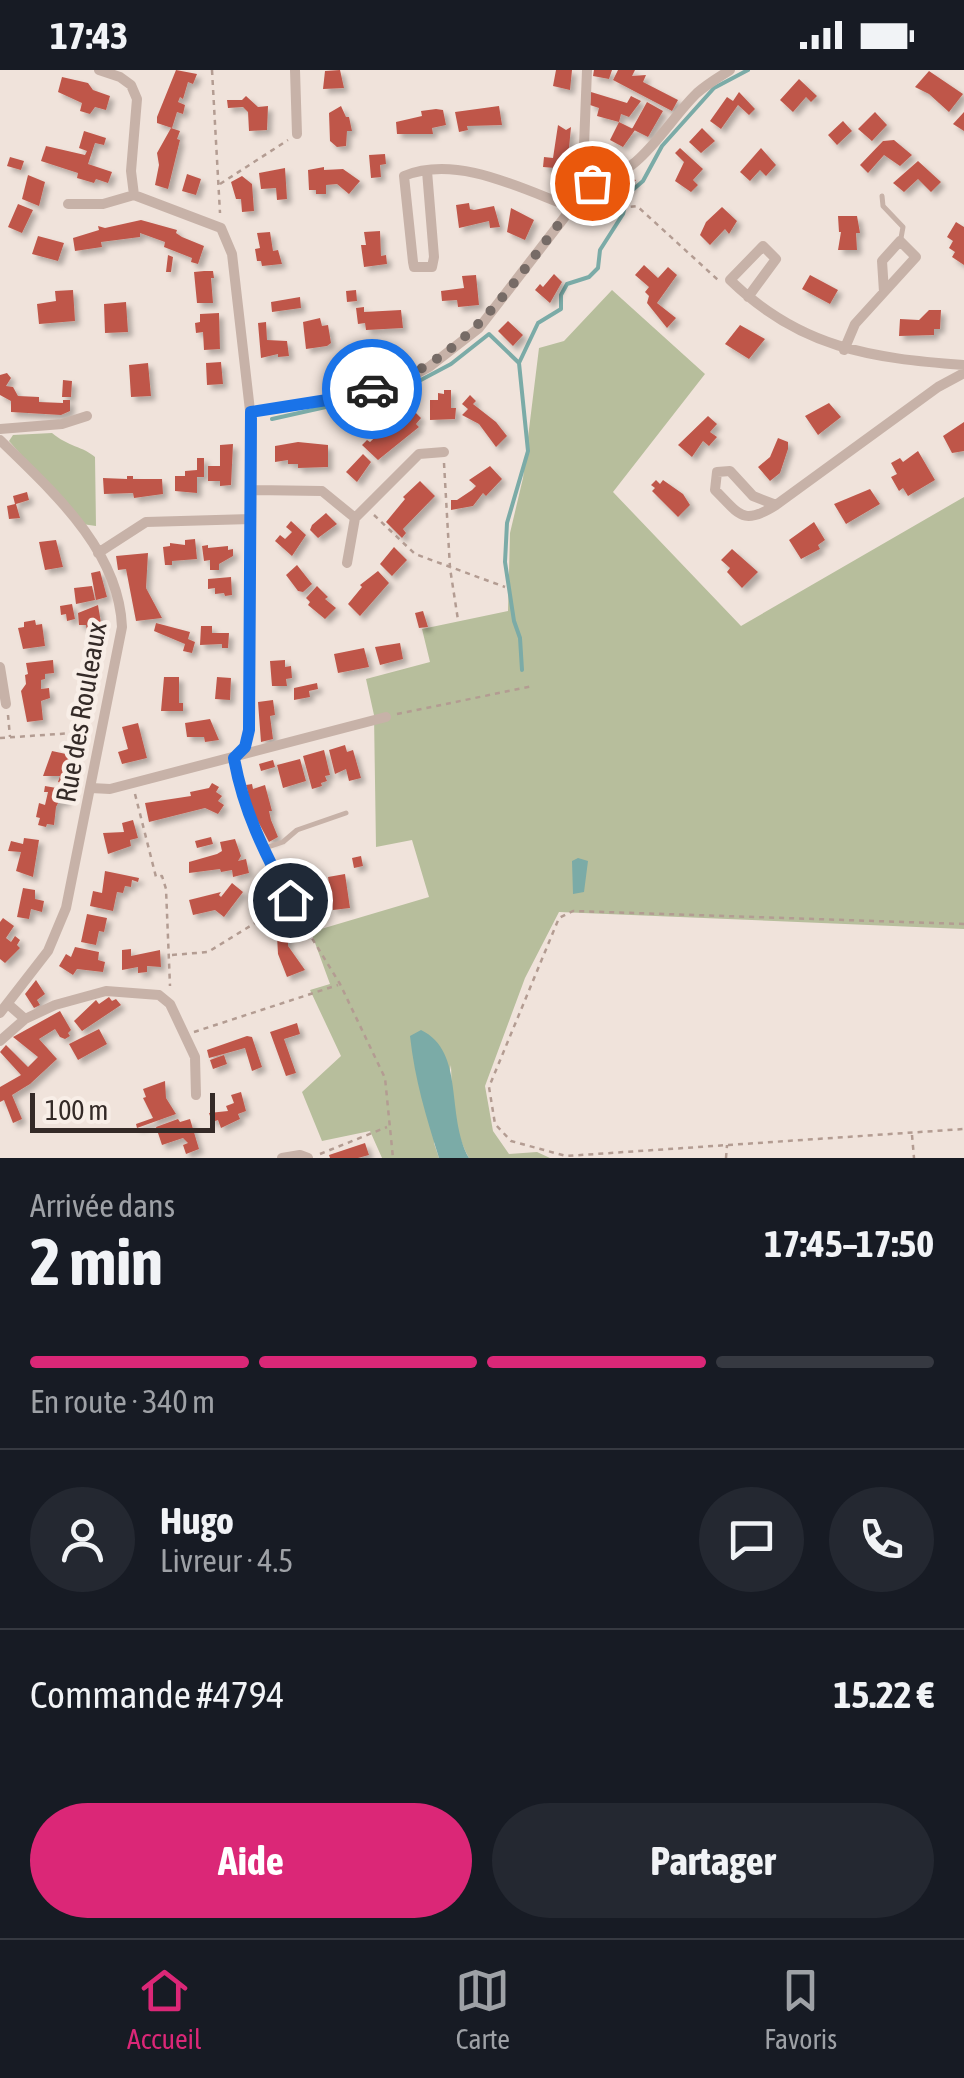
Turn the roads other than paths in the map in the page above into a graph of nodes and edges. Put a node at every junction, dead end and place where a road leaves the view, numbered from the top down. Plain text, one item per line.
1 (99, 70) edge
2 (295, 70) edge
3 (587, 70) edge
4 (730, 70) edge
5 (297, 134) road end
6 (426, 172) junction
7 (597, 182) junction
8 (134, 195) junction
9 (882, 196) dead end
10 (68, 204) dead end
11 (571, 207) junction
12 (900, 241) junction
13 (884, 292) junction
14 (748, 298) junction
15 (844, 350) junction
16 (932, 363) junction
17 (964, 365) edge
18 (964, 373) edge
19 (938, 388) junction
20 (251, 412) junction
21 (87, 416) dead end
22 (0, 429) edge
23 (0, 440) edge
24 (444, 452) road end
25 (251, 490) junction
26 (776, 505) junction
27 (250, 518) junction
28 (355, 518) junction
29 (98, 553) junction
30 (347, 563) dead end
31 (0, 667) edge
32 (6, 704) road end
33 (386, 716) road end
34 (234, 758) junction
35 (90, 788) junction
36 (346, 813) dead end
37 (262, 849) junction
38 (302, 920) road end
39 (4, 1009) edge
40 (25, 1019) junction
41 (0, 1041) edge
42 (196, 1095) dead end
43 (282, 1158) edge
44 (308, 1158) edge

1 - 8 street
2 - 5 street
3 - 7 street
4 - 7 street
6 - 6 street
6 - 11 street
7 - 11 street
8 - 10 street
8 - 20 street
9 - 12 lane
11 - 20 street
12 - 13 street
12 - 13 street
13 - 15 street
14 - 14 street
14 - 15 street
15 - 16 street
16 - 17 street
16 - 19 street
18 - 19 street
19 - 26 street
20 - 25 street
21 - 22 street
23 - 29 street, Rue des Rouleaux
24 - 28 street
25 - 27 street
25 - 28 street
26 - 26 street
27 - 29 street
27 - 34 street
28 - 30 street
29 - 35 street, Rue des Rouleaux
31 - 32 street
33 - 34 street
34 - 35 street
34 - 37 street
35 - 39 street, Rue des Rouleaux
36 - 37 lane
37 - 38 street
39 - 40 street
40 - 41 street
40 - 42 street
43 - 44 street

